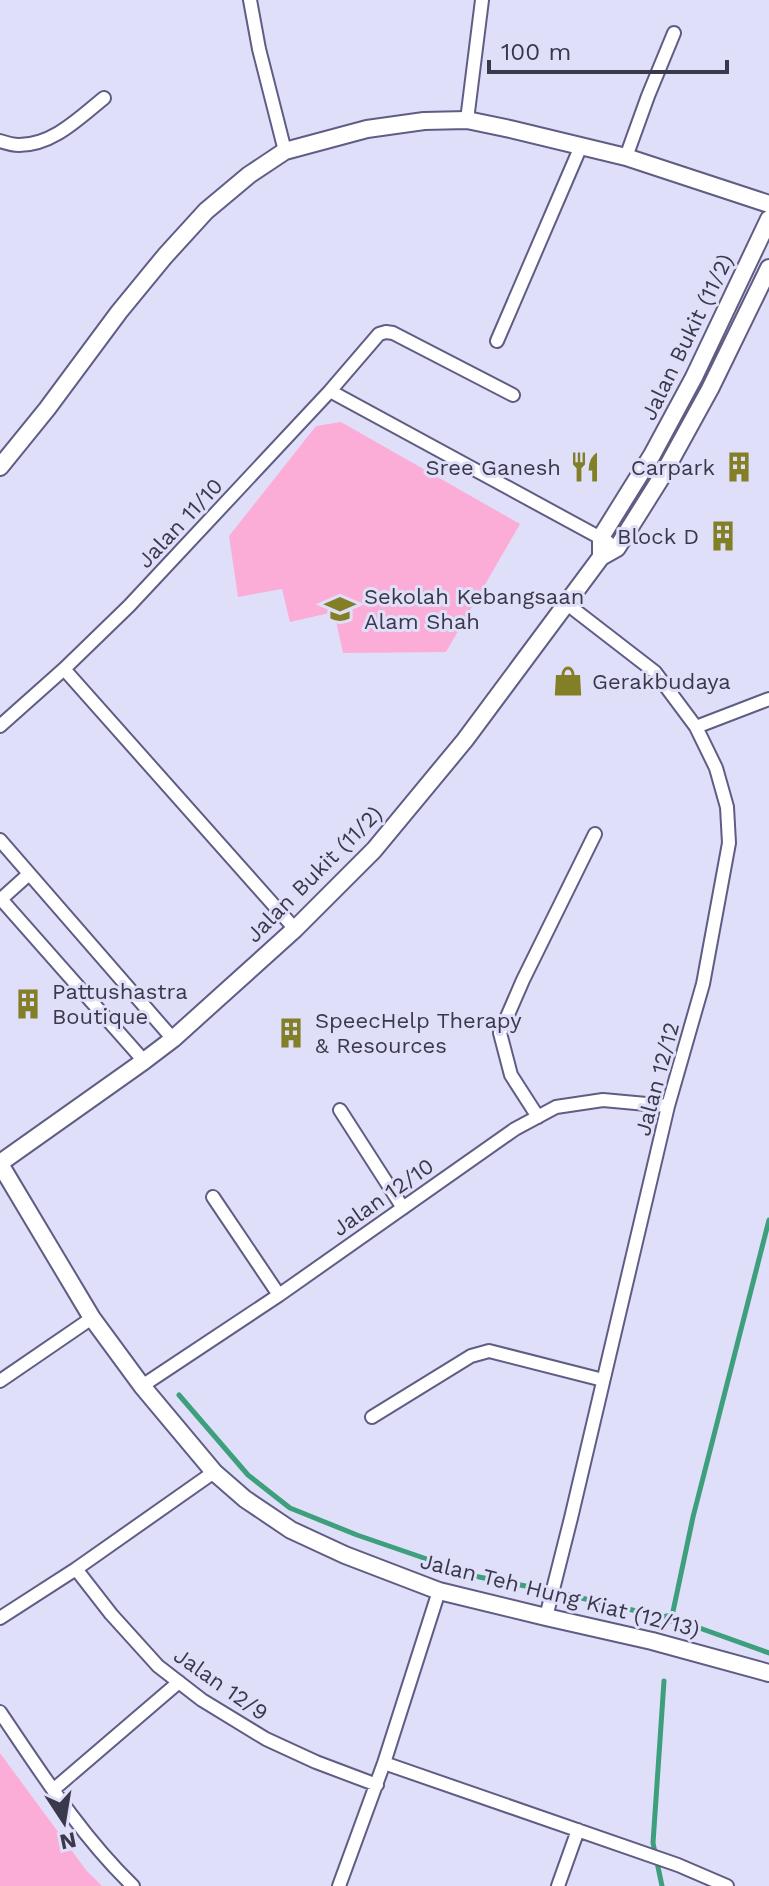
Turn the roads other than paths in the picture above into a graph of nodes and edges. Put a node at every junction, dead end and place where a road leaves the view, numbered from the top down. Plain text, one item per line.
1 (250, 0) edge
2 (482, 0) edge
3 (674, 33) dead end
4 (104, 98) dead end
5 (467, 120) junction
6 (0, 141) edge
7 (581, 146) junction
8 (285, 151) junction
9 (626, 157) junction
10 (769, 204) edge
11 (769, 219) edge
12 (769, 268) edge
13 (497, 341) dead end
14 (330, 391) junction
15 (513, 395) dead end
16 (0, 467) edge
17 (601, 537) junction
18 (617, 548) junction
19 (601, 557) junction
20 (567, 604) junction
21 (64, 669) junction
22 (769, 699) edge
23 (0, 726) edge
24 (696, 727) junction
25 (595, 834) dead end
26 (0, 840) edge
27 (29, 874) junction
28 (0, 899) edge
29 (295, 929) junction
30 (173, 1039) junction
31 (144, 1061) junction
32 (668, 1106) junction
33 (340, 1110) dead end
34 (538, 1117) junction
35 (0, 1164) edge
36 (213, 1197) dead end
37 (403, 1208) junction
38 (279, 1295) junction
39 (92, 1318) junction
40 (603, 1380) junction
41 (0, 1381) edge
42 (142, 1386) junction
43 (372, 1417) dead end
44 (214, 1472) junction
45 (76, 1569) junction
46 (439, 1591) junction
47 (546, 1617) junction
48 (0, 1618) edge
49 (769, 1673) edge
50 (179, 1682) junction
51 (0, 1712) edge
52 (384, 1763) junction
53 (377, 1785) junction
54 (53, 1790) junction
55 (578, 1830) junction
56 (133, 1886) edge
57 (339, 1886) edge
58 (558, 1886) edge
59 (727, 1886) edge

1 - 8 street
2 - 5 street
3 - 9 street
4 - 6 street
5 - 7 street
5 - 8 street
7 - 9 street
7 - 13 street
8 - 16 street
9 - 10 street
11 - 17 street, Jalan Bukit (11/2)
12 - 18 street, Jalan Bukit (11/2)
14 - 15 street, Jalan 11/10
14 - 17 street
14 - 21 street, Jalan 11/10
17 - 18 street
17 - 19 street
18 - 19 street, Jalan Bukit (11/2)
19 - 20 street, Jalan Bukit (11/2)
20 - 24 street, Jalan 12/12
20 - 29 street, Jalan Bukit (11/2)
21 - 23 street, Jalan 11/10
21 - 29 street
22 - 24 street
24 - 32 street, Jalan 12/12
25 - 34 street
26 - 27 street
27 - 28 street
27 - 30 street
28 - 31 street
29 - 30 street, Jalan Bukit (11/2)
30 - 31 street, Jalan Bukit (11/2)
31 - 35 street, Jalan Bukit (11/2)
32 - 34 street, Jalan 12/10
32 - 40 street, Jalan 12/12
33 - 37 street
34 - 37 street, Jalan 12/10
35 - 39 street, Jalan Teh Hung Kiat (12/13)
36 - 38 street
37 - 38 street, Jalan 12/10
38 - 42 street, Jalan 12/10
39 - 41 street
39 - 42 street, Jalan Teh Hung Kiat (12/13)
40 - 43 street
40 - 47 street, Jalan 12/12
42 - 44 street, Jalan Teh Hung Kiat (12/13)
44 - 45 street
44 - 46 street, Jalan Teh Hung Kiat (12/13)
45 - 48 street
45 - 50 street, Jalan 12/9
46 - 47 street, Jalan Teh Hung Kiat (12/13)
46 - 52 street
47 - 49 street, Jalan Teh Hung Kiat (12/13)
50 - 53 street, Jalan 12/9
50 - 54 street
51 - 54 street
52 - 53 street
52 - 55 street
53 - 57 street
54 - 56 street
55 - 58 street
55 - 59 street

